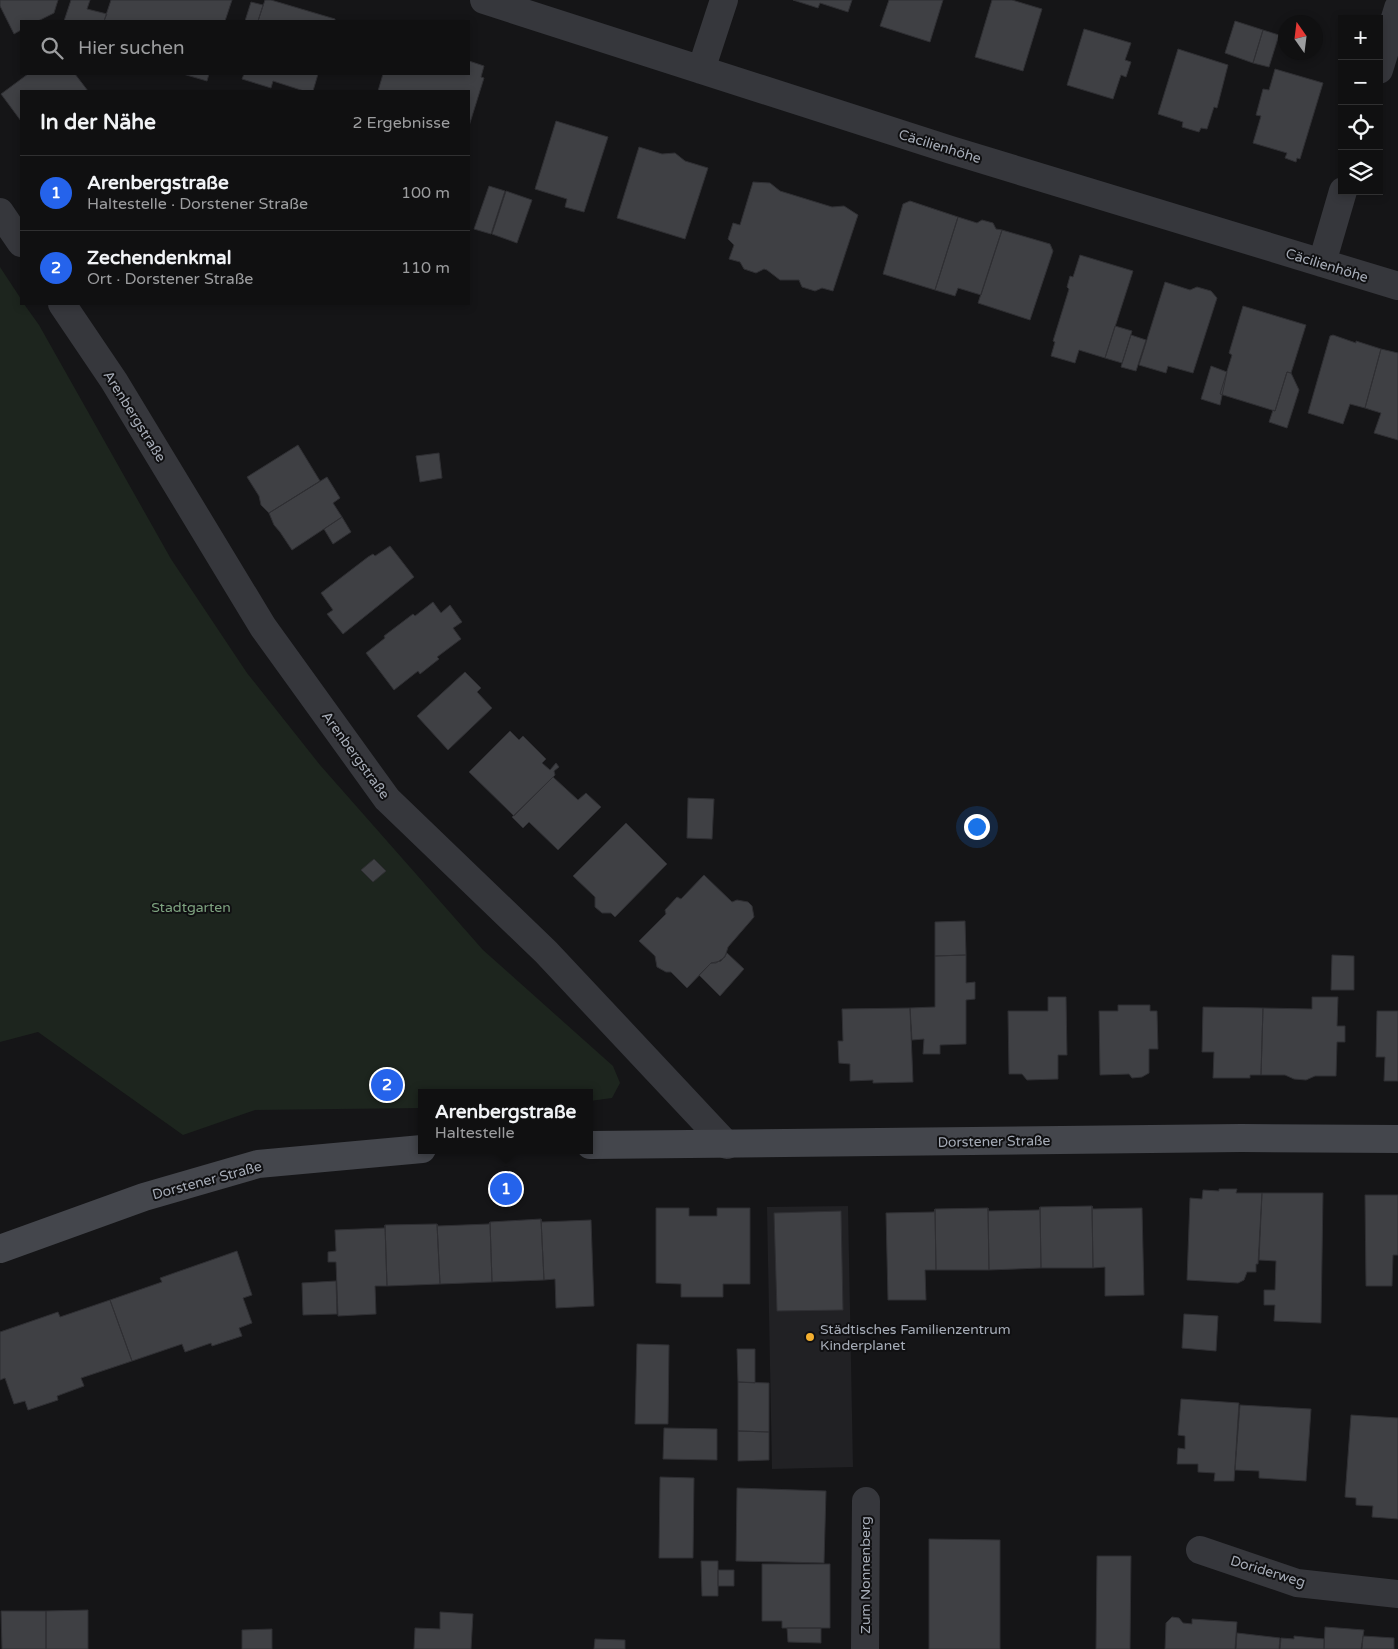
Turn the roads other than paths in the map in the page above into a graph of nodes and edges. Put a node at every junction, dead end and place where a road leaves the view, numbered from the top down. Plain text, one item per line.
1 (484, 0) edge
2 (724, 0) edge
3 (1398, 8) edge
4 (1382, 60) edge
5 (701, 70) junction
6 (1342, 195) edge
7 (0, 212) edge
8 (20, 242) edge
9 (1322, 263) junction
10 (1398, 286) edge
11 (63, 305) edge
12 (1398, 1139) edge
13 (593, 1145) edge
14 (728, 1145) junction
15 (418, 1149) edge
16 (0, 1249) edge
17 (866, 1501) dead end
18 (1200, 1550) dead end
19 (1398, 1594) edge
20 (865, 1649) edge

1 - 5 street, Cäcilienhöhe
2 - 5 street
3 - 4 street
5 - 9 street, Cäcilienhöhe
6 - 9 street
7 - 8 street
9 - 10 street, Cäcilienhöhe
11 - 14 street, Arenbergstraße
12 - 14 main road, Dorstener Straße
13 - 14 main road, Dorstener Straße
15 - 16 main road, Dorstener Straße
17 - 20 street, Zum Nonnenberg
18 - 19 street, Doriderweg

